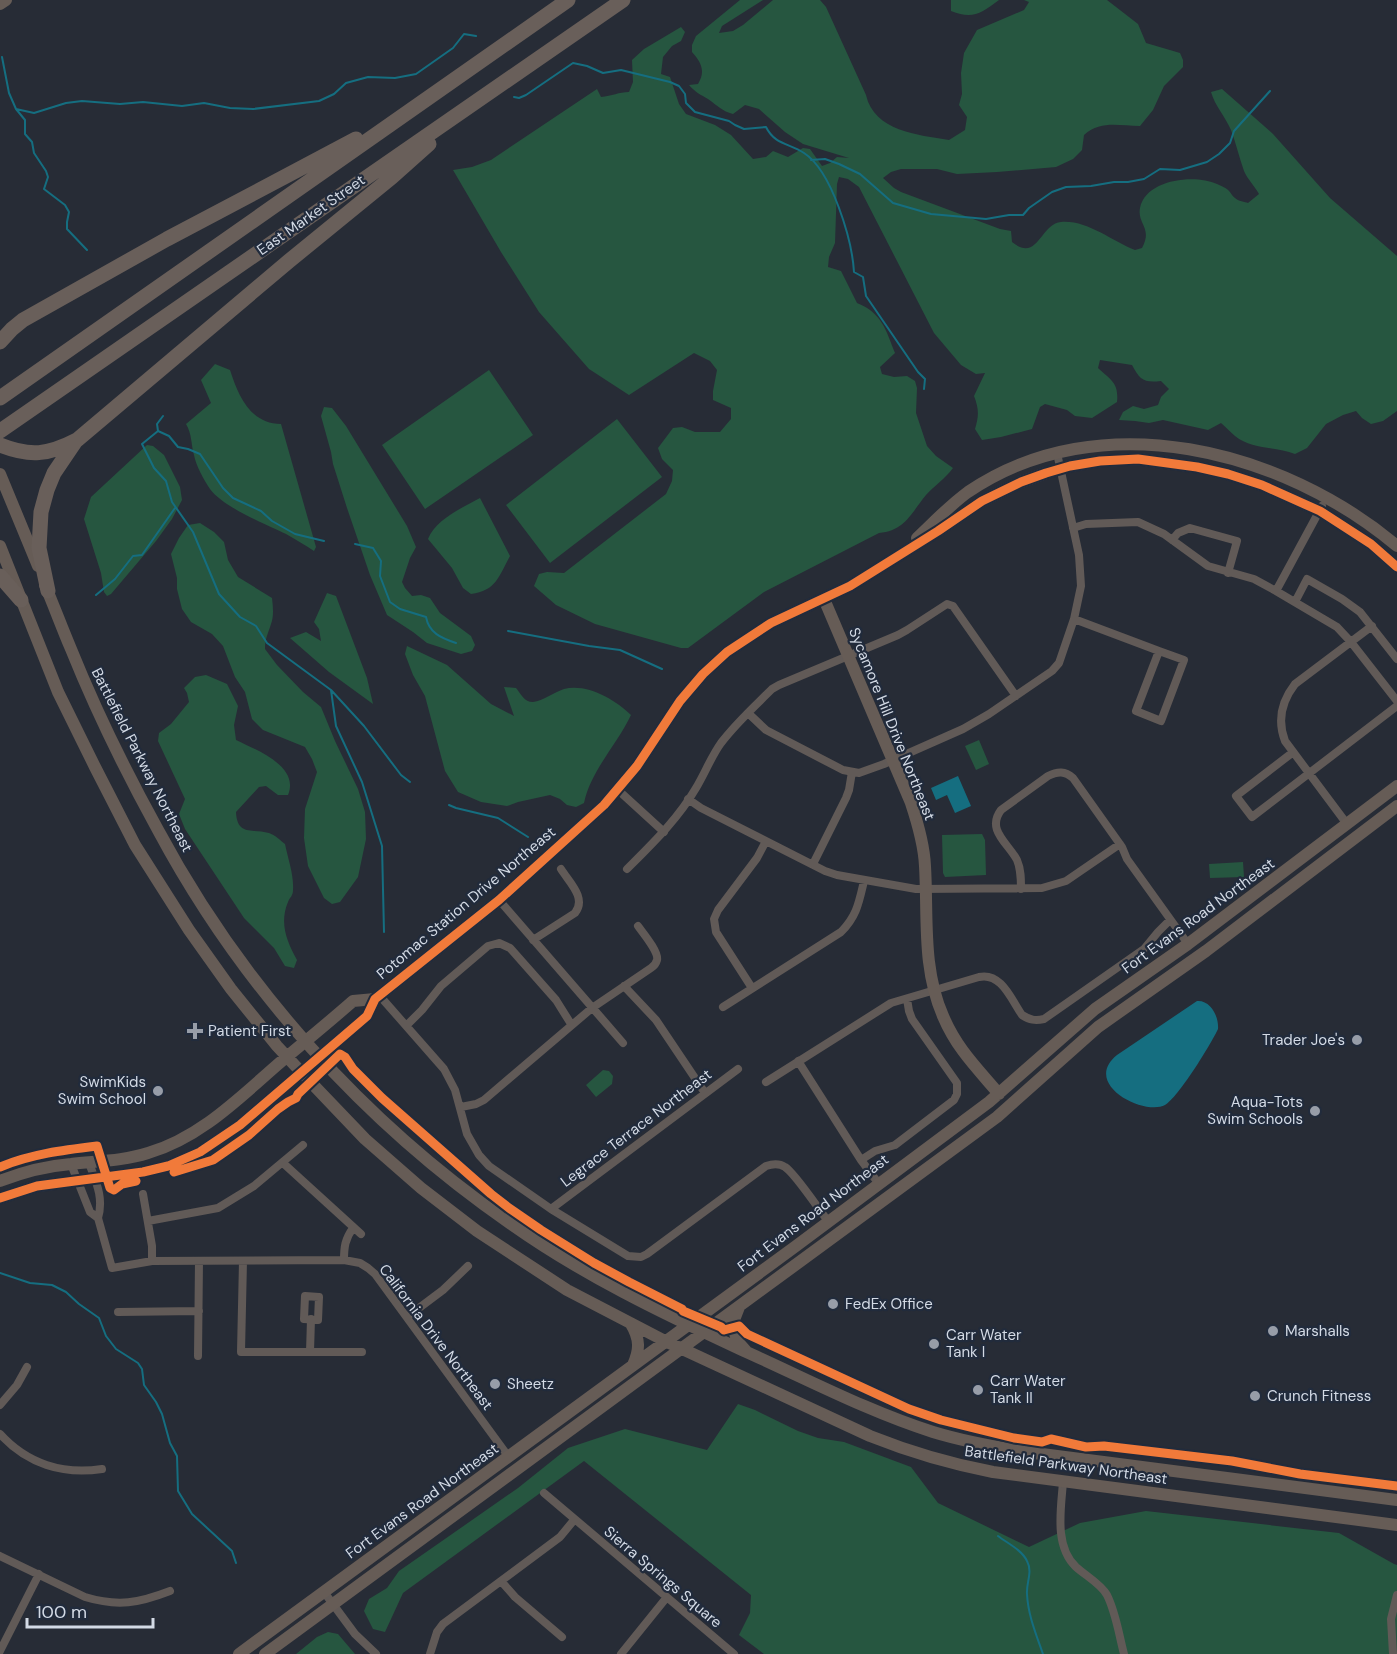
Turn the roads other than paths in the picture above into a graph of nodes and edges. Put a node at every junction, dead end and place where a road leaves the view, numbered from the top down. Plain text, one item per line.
1 (6, 0) edge
2 (568, 0) edge
3 (623, 0) edge
4 (0, 4) edge
5 (476, 101) junction
6 (417, 107) junction
7 (23, 320) junction
8 (0, 324) edge
9 (0, 342) edge
10 (0, 398) edge
11 (0, 431) edge
12 (77, 440) junction
13 (0, 445) edge
14 (1057, 453) junction
15 (1060, 469) junction
16 (0, 474) edge
17 (1326, 498) junction
18 (1320, 511) junction
19 (1073, 528) junction
20 (1172, 540) junction
21 (0, 546) edge
22 (1397, 546) edge
23 (897, 557) junction
24 (1397, 567) edge
25 (1228, 573) junction
26 (0, 576) edge
27 (48, 591) junction
28 (1276, 591) junction
29 (824, 598) junction
30 (21, 600) junction
31 (1295, 602) junction
32 (1074, 619) junction
33 (1372, 626) junction
34 (1351, 642) junction
35 (1159, 651) junction
36 (849, 656) junction
37 (1397, 659) edge
38 (1016, 696) junction
39 (1397, 704) edge
40 (748, 713) junction
41 (1292, 753) junction
42 (893, 760) junction
43 (852, 772) junction
44 (1308, 774) junction
45 (1397, 786) edge
46 (618, 790) junction
47 (688, 800) junction
48 (1397, 806) edge
49 (1347, 824) junction
50 (663, 832) junction
51 (766, 841) junction
52 (1120, 844) junction
53 (813, 864) junction
54 (561, 869) dead end
55 (627, 869) dead end
56 (864, 880) junction
57 (926, 889) junction
58 (1021, 889) junction
59 (499, 900) junction
60 (1170, 920) junction
61 (638, 926) dead end
62 (533, 940) junction
63 (1188, 944) junction
64 (624, 986) junction
65 (752, 988) junction
66 (934, 991) junction
67 (377, 997) junction
68 (907, 999) junction
69 (723, 1007) dead end
70 (592, 1008) junction
71 (571, 1024) junction
72 (407, 1025) junction
73 (304, 1042) junction
74 (623, 1043) dead end
75 (287, 1057) junction
76 (319, 1057) junction
77 (798, 1061) junction
78 (738, 1069) dead end
79 (301, 1072) junction
80 (766, 1082) dead end
81 (705, 1093) junction
82 (999, 1094) junction
83 (461, 1107) junction
84 (303, 1145) dead end
85 (861, 1160) junction
86 (89, 1163) junction
87 (283, 1163) junction
88 (71, 1164) junction
89 (95, 1179) junction
90 (77, 1180) junction
91 (0, 1181) edge
92 (879, 1184) junction
93 (143, 1194) dead end
94 (0, 1198) edge
95 (551, 1209) junction
96 (98, 1218) junction
97 (148, 1221) junction
98 (828, 1221) junction
99 (353, 1228) junction
100 (361, 1234) dead end
101 (344, 1260) junction
102 (152, 1261) junction
103 (200, 1261) junction
104 (243, 1261) junction
105 (468, 1266) dead end
106 (739, 1307) junction
107 (199, 1311) junction
108 (118, 1312) dead end
109 (407, 1317) junction
110 (311, 1319) dead end
111 (631, 1324) junction
112 (688, 1324) junction
113 (703, 1332) junction
114 (665, 1341) junction
115 (681, 1348) junction
116 (310, 1352) junction
117 (362, 1352) dead end
118 (746, 1352) junction
119 (198, 1356) dead end
120 (633, 1365) junction
121 (27, 1366) dead end
122 (0, 1405) edge
123 (0, 1434) edge
124 (508, 1456) junction
125 (102, 1469) dead end
126 (1063, 1482) junction
127 (543, 1493) dead end
128 (1397, 1500) edge
129 (450, 1518) junction
130 (574, 1520) junction
131 (1397, 1525) edge
132 (0, 1556) edge
133 (39, 1574) junction
134 (501, 1581) junction
135 (170, 1591) dead end
136 (324, 1592) junction
137 (1397, 1595) edge
138 (667, 1598) junction
139 (333, 1605) junction
140 (562, 1637) dead end
141 (1395, 1643) edge
142 (0, 1651) edge
143 (238, 1654) edge
144 (265, 1654) edge
145 (376, 1654) edge
146 (430, 1654) edge
147 (621, 1654) edge
148 (734, 1654) edge
149 (1124, 1654) edge
150 (1393, 1654) edge

1 - 4 main road
2 - 6 highway, East Market Street
3 - 5 highway, East Market Street
5 - 11 highway, East Market Street
5 - 12 highway
6 - 7 highway
6 - 10 highway, East Market Street
7 - 8 highway
7 - 9 highway
12 - 13 highway
12 - 27 highway
14 - 15 street
14 - 17 main road, Potomac Station Drive Northeast
14 - 23 main road, Potomac Station Drive Northeast
15 - 18 main road, Potomac Station Drive Northeast
15 - 19 street
15 - 23 main road, Potomac Station Drive Northeast
16 - 27 main road, Battlefield Parkway Northeast
17 - 18 street
17 - 22 main road, Potomac Station Drive Northeast
18 - 24 main road, Potomac Station Drive Northeast
18 - 28 street
19 - 20 street
19 - 32 street
20 - 25 street
20 - 25 street
21 - 30 main road
23 - 29 main road, Potomac Station Drive Northeast
25 - 28 street
26 - 30 highway
27 - 73 main road, Battlefield Parkway Northeast
28 - 31 street
29 - 36 main road, Sycamore Hill Drive Northeast
29 - 46 main road, Potomac Station Drive Northeast
30 - 75 main road, Battlefield Parkway Northeast
31 - 33 street
31 - 34 street
32 - 35 street
32 - 38 street
33 - 34 street
33 - 37 street
34 - 39 street
34 - 41 street
35 - 35 street
36 - 38 street
36 - 40 street
36 - 42 main road, Sycamore Hill Drive Northeast
38 - 42 street
39 - 44 street
40 - 43 street
40 - 47 street
41 - 44 street
41 - 44 street
42 - 43 street
42 - 57 main road, Sycamore Hill Drive Northeast
43 - 53 street
44 - 49 street
45 - 49 main road, Fort Evans Road Northeast
46 - 50 street
46 - 59 main road, Potomac Station Drive Northeast
47 - 50 street
47 - 51 street
48 - 106 main road, Fort Evans Road Northeast
49 - 63 main road, Fort Evans Road Northeast
50 - 55 street
51 - 53 street
51 - 65 street
52 - 58 street
52 - 58 street
52 - 60 street
53 - 56 street
54 - 62 street
56 - 57 street
56 - 65 street
57 - 58 street
57 - 66 main road, Sycamore Hill Drive Northeast
59 - 62 street
59 - 67 main road, Potomac Station Drive Northeast
60 - 63 street
60 - 66 street
61 - 64 street
62 - 70 street
63 - 82 main road, Fort Evans Road Northeast
64 - 70 street
64 - 81 street
65 - 69 street
66 - 68 street
66 - 82 main road, Sycamore Hill Drive Northeast
67 - 72 street
67 - 73 main road, Potomac Station Drive Northeast
67 - 76 main road, Potomac Station Drive Northeast
68 - 77 street
68 - 85 street
70 - 71 street
70 - 74 street
71 - 72 street
71 - 83 street
72 - 83 street
73 - 75 main road, Potomac Station Drive Northeast
73 - 76 main road, Battlefield Parkway Northeast
75 - 79 main road, Battlefield Parkway Northeast
75 - 86 main road, Potomac Station Drive Northeast
76 - 79 main road, Potomac Station Drive Northeast
76 - 112 main road, Battlefield Parkway Northeast
77 - 80 street
77 - 85 street
78 - 81 street, Legrace Terrace Northeast
79 - 89 main road, Potomac Station Drive Northeast
79 - 111 main road, Battlefield Parkway Northeast
81 - 95 street, Legrace Terrace Northeast
82 - 92 main road, Fort Evans Road Northeast
83 - 95 street
84 - 87 street
85 - 92 street
86 - 88 main road, Potomac Station Drive Northeast
86 - 89 street
87 - 97 street
87 - 99 street
88 - 90 street
88 - 91 main road, Potomac Station Drive Northeast
89 - 90 main road, Potomac Station Drive Northeast
89 - 96 street
90 - 94 main road, Potomac Station Drive Northeast
90 - 96 street
92 - 98 main road, Fort Evans Road Northeast
93 - 97 street
95 - 98 street
96 - 102 street, California Drive Northeast
97 - 102 street
98 - 112 main road, Fort Evans Road Northeast
99 - 100 street
99 - 101 street
101 - 104 street, California Drive Northeast
101 - 109 street, California Drive Northeast
102 - 103 street, California Drive Northeast
103 - 104 street, California Drive Northeast
103 - 107 street
104 - 116 street
105 - 109 street
106 - 113 main road, Fort Evans Road Northeast
106 - 118 main road
107 - 108 street
107 - 119 street
109 - 124 street, California Drive Northeast
110 - 116 street
111 - 114 main road, Battlefield Parkway Northeast
111 - 120 main road
112 - 113 main road, Battlefield Parkway Northeast
112 - 114 main road, Fort Evans Road Northeast
113 - 115 main road, Fort Evans Road Northeast
113 - 118 main road, Battlefield Parkway Northeast
114 - 115 main road, Battlefield Parkway Northeast
114 - 120 main road, Fort Evans Road Northeast
115 - 126 main road, Battlefield Parkway Northeast
115 - 129 main road, Fort Evans Road Northeast
116 - 117 street
118 - 128 main road, Battlefield Parkway Northeast
120 - 124 main road, Fort Evans Road Northeast
121 - 122 street
123 - 125 street
124 - 129 main road
124 - 136 main road, Fort Evans Road Northeast
126 - 131 main road, Battlefield Parkway Northeast
126 - 149 street
127 - 130 street, Sierra Springs Square
129 - 139 main road, Fort Evans Road Northeast
130 - 134 street
130 - 138 street, Sierra Springs Square
132 - 133 street
133 - 135 street
133 - 142 street
134 - 140 street
134 - 146 street
136 - 139 street
136 - 143 main road, Fort Evans Road Northeast
137 - 141 street
138 - 147 street
138 - 148 street, Sierra Springs Square
139 - 144 main road, Fort Evans Road Northeast
139 - 145 street
141 - 150 street

